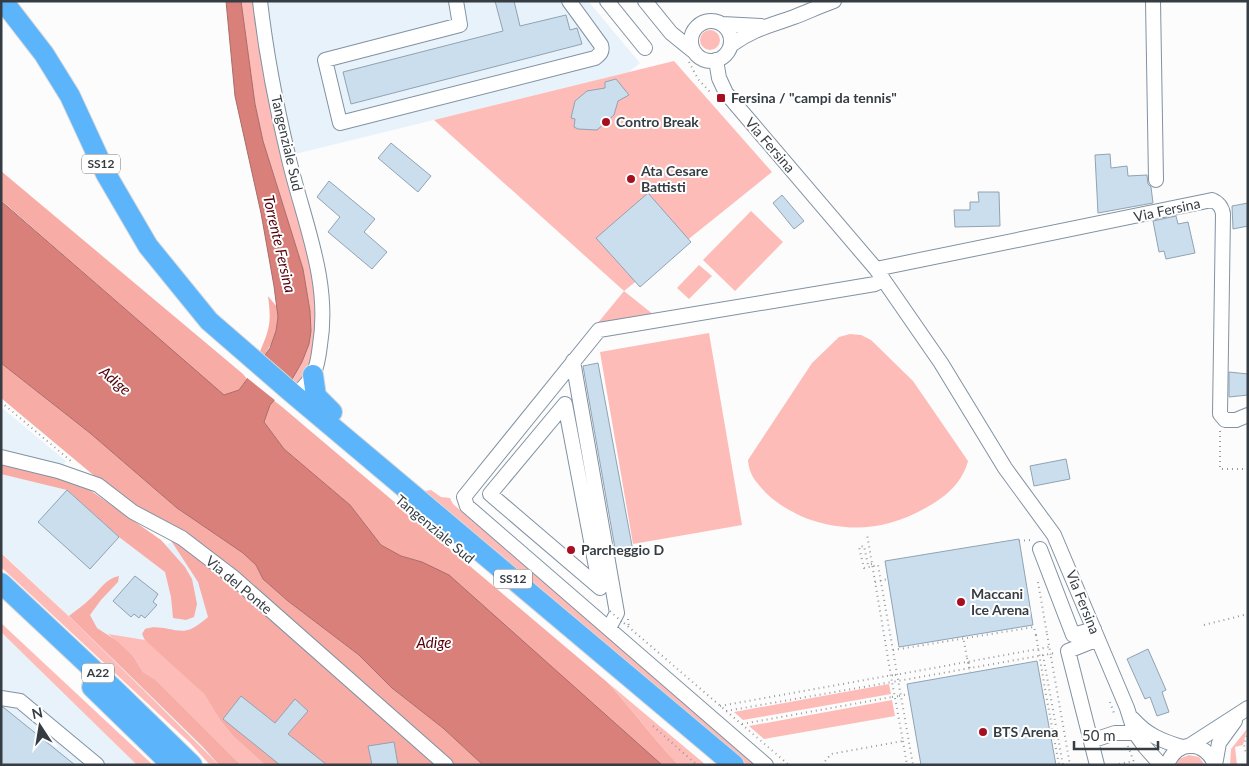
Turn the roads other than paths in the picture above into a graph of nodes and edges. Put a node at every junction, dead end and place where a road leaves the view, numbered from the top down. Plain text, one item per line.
1 (3, 1) edge
2 (260, 1) edge
3 (456, 1) edge
4 (569, 1) edge
5 (607, 1) edge
6 (644, 1) edge
7 (834, 1) edge
8 (1153, 1) edge
9 (1, 10) edge
10 (661, 21) junction
11 (722, 24) junction
12 (698, 25) junction
13 (764, 26) junction
14 (730, 45) junction
15 (645, 48) dead end
16 (689, 54) junction
17 (716, 60) junction
18 (1156, 180) dead end
19 (880, 274) junction
20 (206, 324) junction
21 (573, 361) junction
22 (313, 375) junction
23 (291, 396) junction
24 (1248, 416) edge
25 (520, 426) junction
26 (536, 439) junction
27 (1, 457) edge
28 (413, 494) junction
29 (1040, 549) dead end
30 (1, 583) edge
31 (1, 602) edge
32 (609, 628) junction
33 (1096, 634) junction
34 (1, 698) edge
35 (1245, 710) edge
36 (1129, 715) junction
37 (1129, 732) junction
38 (1091, 741) junction
39 (1185, 747) junction
40 (97, 765) edge
41 (172, 765) edge
42 (192, 765) edge
43 (446, 765) edge
44 (715, 765) edge
45 (734, 765) edge
46 (766, 765) edge
47 (1097, 765) edge
48 (1161, 765) edge
49 (1167, 765) edge
50 (1215, 765) edge

1 - 20 highway, SS12
2 - 22 street, Tangenziale Sud
3 - 4 street
5 - 15 street
6 - 10 street
7 - 13 street
8 - 18 street
9 - 20 highway, SS12
10 - 12 street
10 - 16 street
11 - 12 street
11 - 13 street
11 - 14 street
12 - 16 street
13 - 14 street
14 - 17 street
16 - 17 street
17 - 19 street, Via Fersina
19 - 21 street
19 - 24 street, Via Fersina
19 - 33 street, Via Fersina
20 - 23 highway, Tangenziale Sud / SS12
21 - 25 street
21 - 32 street
22 - 23 street, Tangenziale Sud
22 - 28 highway
23 - 28 highway, Tangenziale Sud / SS12
23 - 44 highway, Tangenziale Sud / SS12
25 - 26 street
25 - 32 street
26 - 26 street
27 - 43 street, Via del Ponte
28 - 45 highway, Tangenziale Sud / SS12
29 - 33 street
30 - 42 highway, A22
31 - 41 highway, A22
32 - 46 street
33 - 36 street, Via Fersina
33 - 38 street
34 - 40 street
35 - 39 street
35 - 50 street
36 - 37 street, Via Fersina
36 - 39 street, Via Fersina
37 - 38 street
37 - 48 street, Via Fersina
38 - 47 street
39 - 49 street
39 - 50 street, Via Fersina

